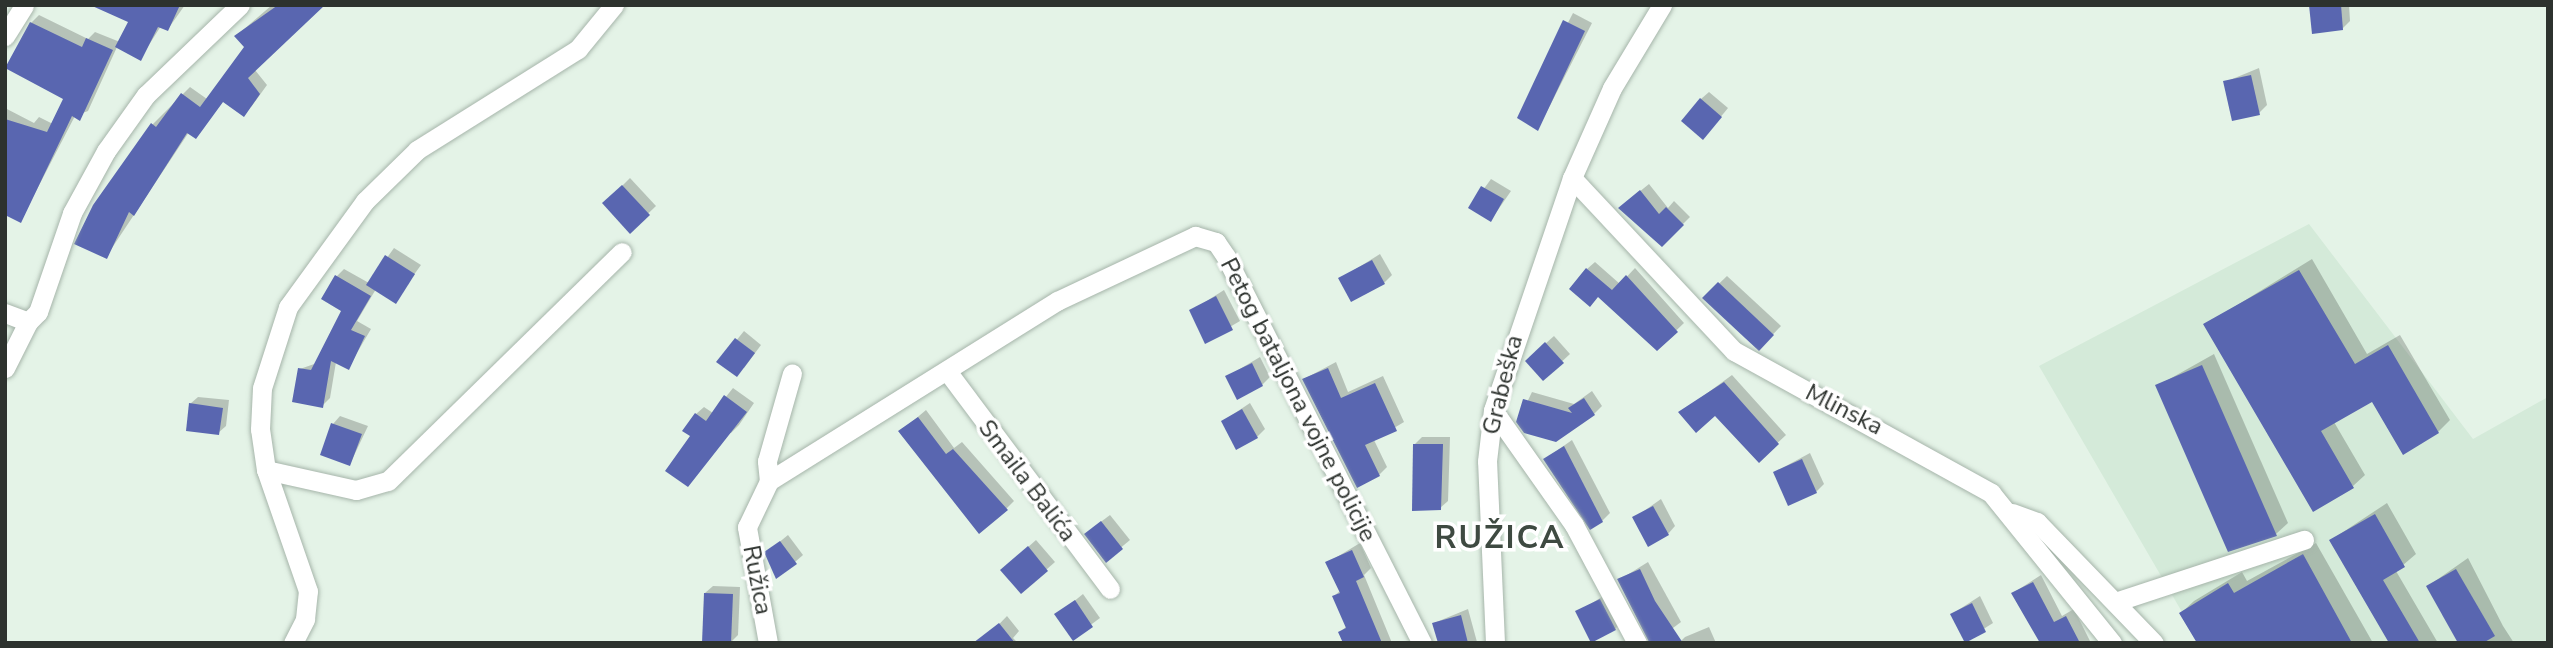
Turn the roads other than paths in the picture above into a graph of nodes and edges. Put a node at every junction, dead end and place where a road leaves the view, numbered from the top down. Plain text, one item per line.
1 (24, 5) edge
2 (240, 5) edge
3 (614, 5) edge
4 (1662, 5) edge
5 (5, 36) edge
6 (1572, 178) junction
7 (622, 251) dead end
8 (5, 313) edge
9 (28, 322) junction
10 (5, 368) edge
11 (947, 371) junction
12 (792, 373) dead end
13 (1493, 410) junction
14 (267, 470) junction
15 (769, 481) junction
16 (2012, 513) junction
17 (2304, 540) dead end
18 (1110, 589) dead end
19 (2115, 603) junction
20 (293, 643) edge
21 (768, 643) edge
22 (1422, 643) edge
23 (1495, 643) edge
24 (1637, 643) edge
25 (2112, 643) edge
26 (2154, 643) edge

1 - 5 street
2 - 9 street
3 - 14 street
4 - 6 street, Grabeška
6 - 13 street, Grabeška
6 - 16 street, Mlinska
7 - 14 street
8 - 9 street
9 - 10 street
11 - 15 street, Petog bataljona vojne policije
11 - 18 street, Smaila Balića
11 - 22 street, Petog bataljona vojne policije
12 - 15 street
13 - 23 street, Grabeška
13 - 24 street
14 - 20 street
15 - 21 street, Ružica
16 - 19 street
16 - 25 street, Mlinska
17 - 19 street
19 - 26 street

